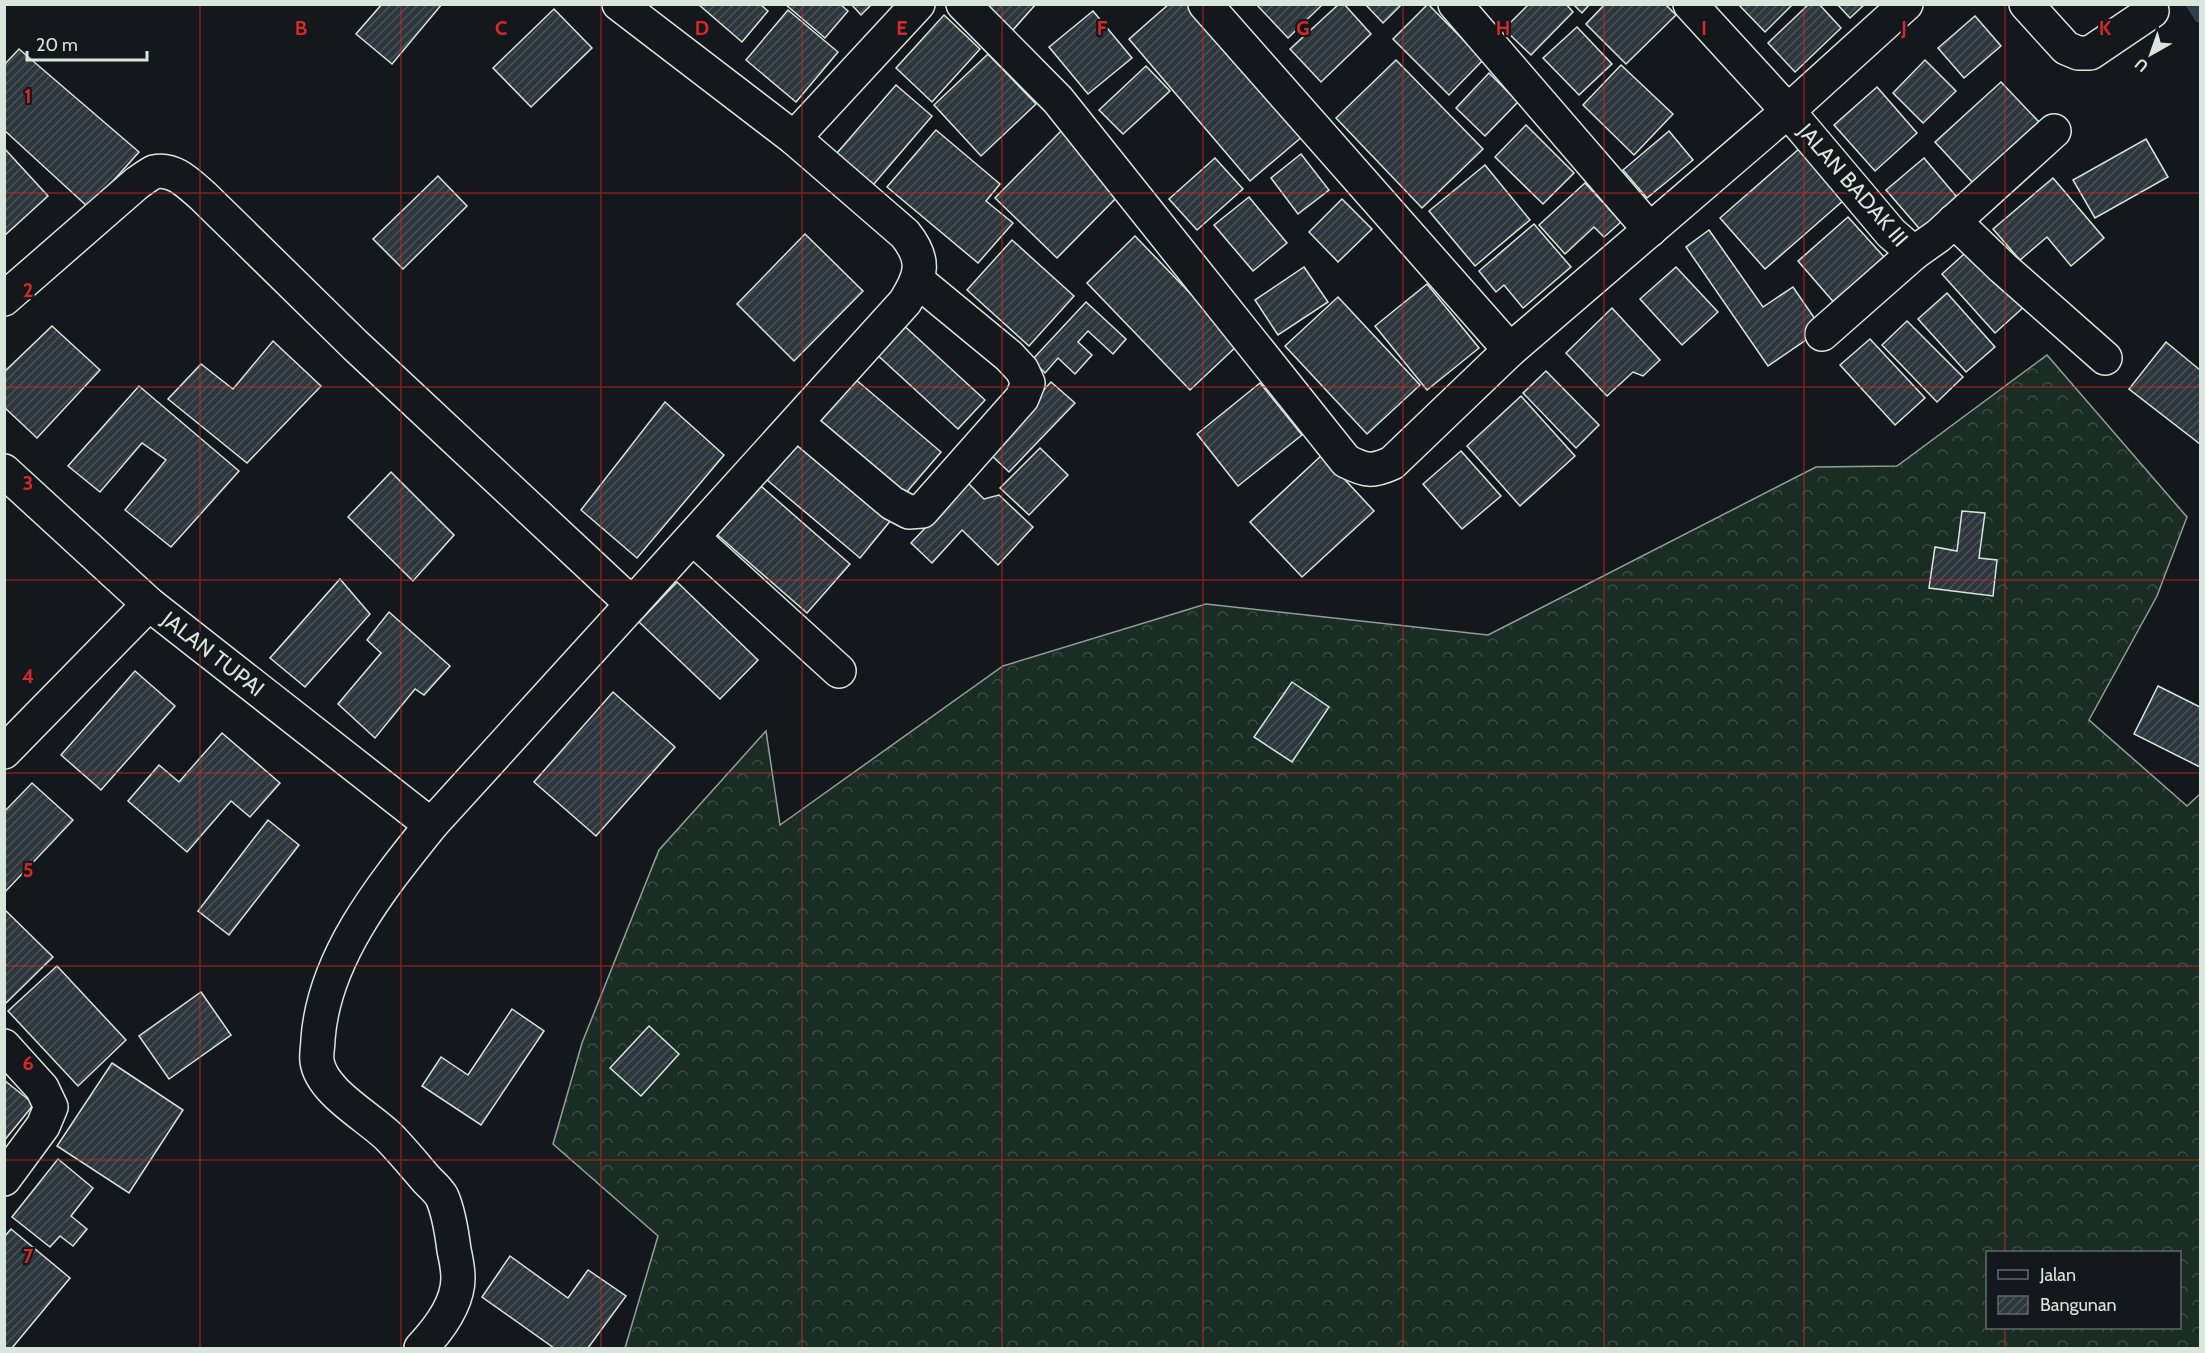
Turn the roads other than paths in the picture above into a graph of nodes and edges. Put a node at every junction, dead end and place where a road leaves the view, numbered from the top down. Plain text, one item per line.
1 (619, 4) edge
2 (918, 4) edge
3 (963, 4) edge
4 (1204, 4) edge
5 (1455, 4) edge
6 (1690, 4) edge
7 (1906, 4) edge
8 (2025, 4) edge
9 (2152, 10) dead end
10 (1788, 111) junction
11 (2054, 131) dead end
12 (794, 138) junction
13 (1954, 221) junction
14 (1650, 230) junction
15 (1914, 253) junction
16 (918, 281) junction
17 (4, 299) edge
18 (1822, 334) dead end
19 (1510, 350) junction
20 (2105, 358) dead end
21 (797, 423) junction
22 (4, 471) edge
23 (693, 538) junction
24 (149, 604) junction
25 (632, 604) junction
26 (839, 671) dead end
27 (4, 752) edge
28 (431, 825) junction
29 (4, 1046) edge
30 (4, 1179) edge
31 (421, 1348) edge

1 - 12 street
2 - 12 street
3 - 19 street
4 - 19 street
5 - 14 street
6 - 10 street, JALAN BADAK III
7 - 10 street
8 - 9 street
10 - 14 street
10 - 15 street, JALAN BADAK III
11 - 13 street, JALAN BADAK III
12 - 16 street
13 - 15 street, JALAN BADAK III
13 - 20 street
14 - 19 street
15 - 18 street
16 - 21 street
16 - 21 street
17 - 25 street
21 - 23 street
22 - 24 street, JALAN TUPAI
23 - 25 street
23 - 26 street
24 - 27 street
24 - 28 street, JALAN TUPAI
25 - 28 street
28 - 31 street
29 - 30 street

